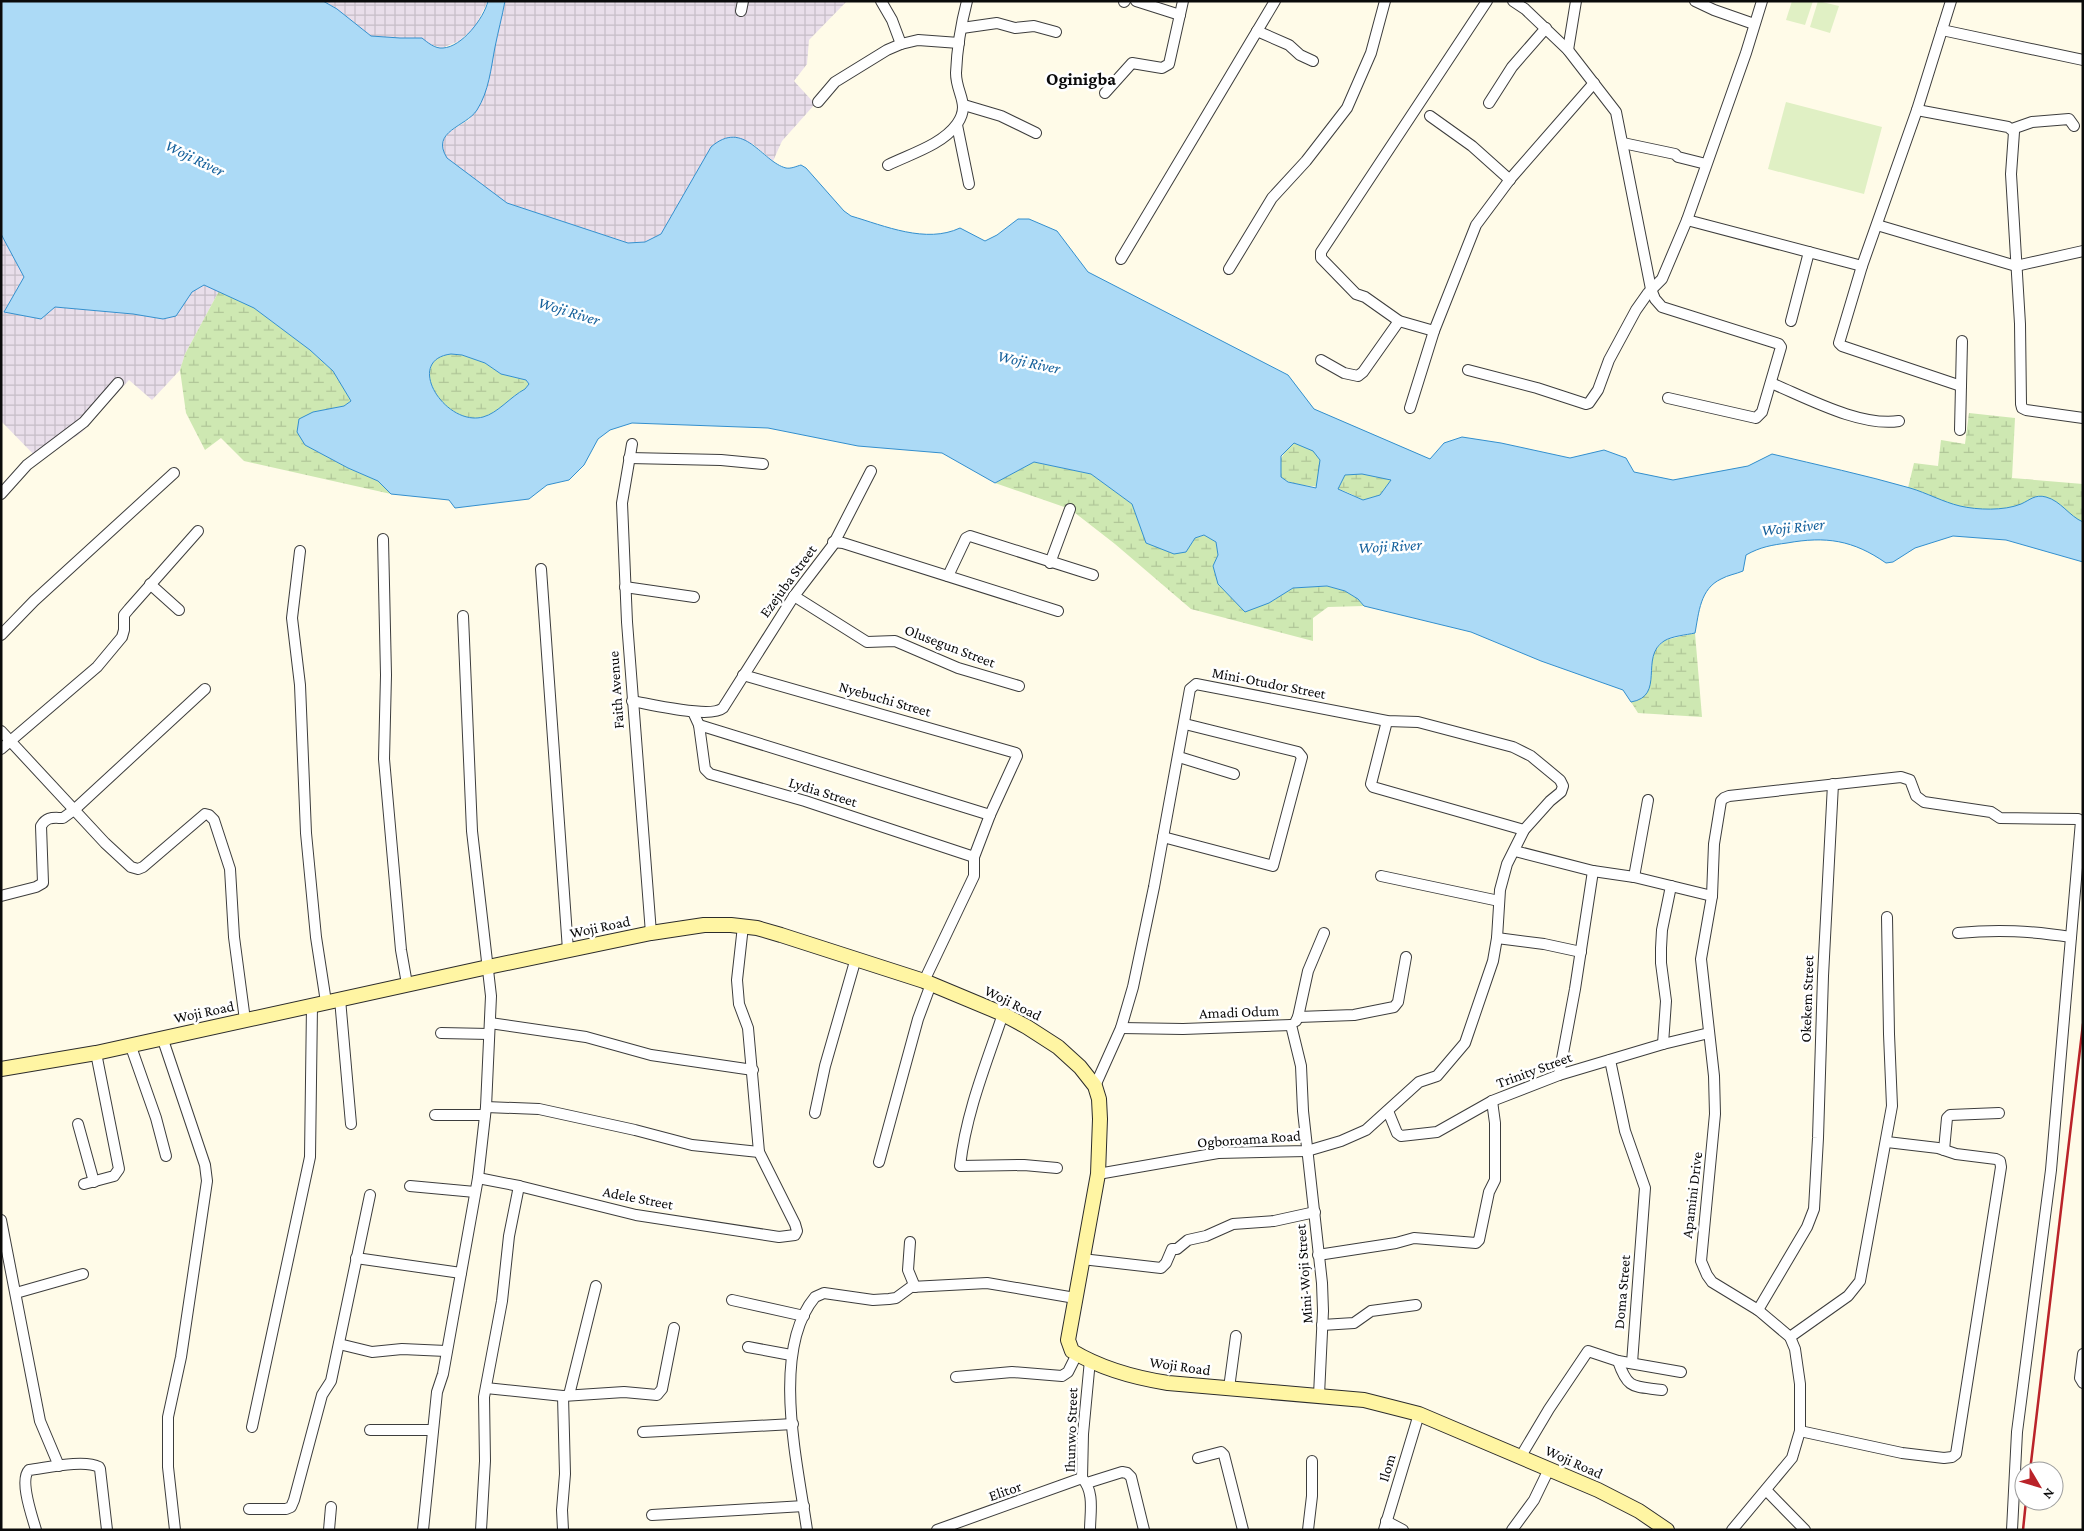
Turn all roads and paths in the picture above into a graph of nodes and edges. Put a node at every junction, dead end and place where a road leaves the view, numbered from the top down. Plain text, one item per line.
1 (881, 1) edge
2 (968, 1) edge
3 (1136, 1) edge
4 (1183, 1) edge
5 (1275, 1) edge
6 (1385, 1) edge
7 (1486, 1) edge
8 (1513, 1) edge
9 (1576, 1) edge
10 (1695, 1) edge
11 (1762, 1) edge
12 (1951, 1) edge
13 (1180, 15) junction
14 (1754, 24) junction
15 (962, 28) junction
16 (1546, 28) junction
17 (1942, 30) junction
18 (1257, 31) junction
19 (1056, 32) dead end
20 (901, 44) junction
21 (959, 44) junction
22 (1568, 50) junction
23 (2083, 60) edge
24 (1313, 61) dead end
25 (1594, 83) junction
26 (1105, 93) dead end
27 (818, 102) dead end
28 (1489, 102) dead end
29 (964, 105) junction
30 (1917, 110) junction
31 (1430, 116) dead end
32 (957, 125) junction
33 (2074, 126) dead end
34 (2012, 129) junction
35 (1036, 133) dead end
36 (1623, 143) junction
37 (888, 164) dead end
38 (1706, 164) junction
39 (1510, 180) junction
40 (969, 184) dead end
41 (1687, 220) junction
42 (1877, 225) junction
43 (2083, 251) edge
44 (1809, 252) junction
45 (1121, 259) dead end
46 (1862, 266) junction
47 (2016, 266) junction
48 (1229, 269) dead end
49 (1651, 289) junction
50 (1791, 321) dead end
51 (1399, 322) junction
52 (1434, 331) junction
53 (1962, 341) dead end
54 (1321, 360) dead end
55 (1468, 370) dead end
56 (118, 383) dead end
57 (1771, 383) junction
58 (1961, 386) junction
59 (1668, 398) dead end
60 (1410, 408) dead end
61 (2083, 418) edge
62 (1899, 421) dead end
63 (1960, 430) dead end
64 (632, 444) dead end
65 (629, 458) junction
66 (764, 464) dead end
67 (871, 471) dead end
68 (174, 472) dead end
69 (1, 494) edge
70 (1070, 509) dead end
71 (198, 531) dead end
72 (383, 539) dead end
73 (833, 542) junction
74 (300, 551) dead end
75 (1050, 563) junction
76 (541, 568) dead end
77 (948, 576) junction
78 (1093, 576) dead end
79 (150, 584) junction
80 (625, 587) junction
81 (794, 596) junction
82 (694, 597) dead end
83 (179, 610) dead end
84 (1058, 612) dead end
85 (463, 616) dead end
86 (1, 634) edge
87 (742, 674) junction
88 (1019, 686) dead end
89 (205, 688) dead end
90 (632, 701) junction
91 (693, 712) junction
92 (1387, 721) junction
93 (1185, 724) junction
94 (699, 725) junction
95 (1, 731) edge
96 (10, 741) junction
97 (1, 749) edge
98 (1179, 757) junction
99 (1234, 774) dead end
100 (1833, 784) junction
101 (1648, 800) dead end
102 (74, 810) junction
103 (990, 815) junction
104 (1524, 830) junction
105 (1163, 837) junction
106 (1515, 850) junction
107 (974, 857) junction
108 (1593, 872) junction
109 (1381, 876) dead end
110 (1634, 877) junction
111 (1671, 886) junction
112 (1, 896) edge
113 (1712, 896) junction
114 (1499, 901) junction
115 (1887, 917) dead end
116 (744, 926) junction
117 (651, 933) junction
118 (1324, 933) dead end
119 (1958, 933) dead end
120 (2071, 937) junction
121 (1497, 938) junction
122 (568, 950) junction
123 (1581, 952) junction
124 (1406, 957) dead end
125 (856, 958) junction
126 (488, 967) junction
127 (928, 983) junction
128 (407, 984) junction
129 (340, 999) junction
130 (319, 1004) junction
131 (1003, 1014) junction
132 (245, 1020) junction
133 (1295, 1021) junction
134 (490, 1023) junction
135 (1120, 1028) junction
136 (441, 1033) dead end
137 (1709, 1033) junction
138 (489, 1034) junction
139 (162, 1037) junction
140 (130, 1044) junction
141 (1663, 1044) junction
142 (96, 1053) junction
143 (1610, 1060) junction
144 (23, 1066) junction
145 (1, 1069) edge
146 (753, 1070) junction
147 (1, 1074) edge
148 (1559, 1075) junction
149 (1095, 1086) junction
150 (1492, 1101) junction
151 (486, 1111) junction
152 (1388, 1111) junction
153 (815, 1112) dead end
154 (1998, 1113) dead end
155 (435, 1115) dead end
156 (78, 1124) dead end
157 (352, 1124) dead end
158 (1887, 1142) junction
159 (1944, 1150) junction
160 (1307, 1151) junction
161 (759, 1152) junction
162 (166, 1156) dead end
163 (879, 1162) dead end
164 (1057, 1168) dead end
165 (1098, 1174) junction
166 (478, 1178) junction
167 (410, 1186) dead end
168 (520, 1186) junction
169 (475, 1192) junction
170 (370, 1195) dead end
171 (1314, 1212) junction
172 (1, 1220) edge
173 (910, 1242) dead end
174 (1318, 1255) junction
175 (356, 1258) junction
176 (1082, 1259) junction
177 (461, 1273) junction
178 (83, 1274) dead end
179 (596, 1286) dead end
180 (914, 1287) junction
181 (16, 1293) junction
182 (1075, 1298) junction
183 (732, 1300) dead end
184 (1416, 1305) dead end
185 (1758, 1310) junction
186 (804, 1316) junction
187 (1322, 1324) junction
188 (674, 1328) dead end
189 (1236, 1336) dead end
190 (1790, 1338) junction
191 (339, 1344) junction
192 (748, 1348) dead end
193 (446, 1351) junction
194 (1077, 1354) junction
195 (2083, 1354) edge
196 (791, 1355) junction
197 (1090, 1360) junction
198 (1618, 1361) junction
199 (1632, 1363) junction
200 (1681, 1372) dead end
201 (956, 1377) dead end
202 (2083, 1383) edge
203 (486, 1388) junction
204 (1228, 1388) junction
205 (1662, 1390) dead end
206 (566, 1396) junction
207 (1319, 1396) junction
208 (1419, 1414) junction
209 (793, 1424) junction
210 (252, 1427) dead end
211 (370, 1430) dead end
212 (433, 1430) junction
213 (1800, 1431) junction
214 (643, 1432) dead end
215 (1522, 1456) junction
216 (1198, 1458) dead end
217 (1312, 1461) dead end
218 (59, 1466) junction
219 (1549, 1469) junction
220 (1085, 1481) junction
221 (1766, 1490) junction
222 (804, 1506) junction
223 (331, 1507) dead end
224 (249, 1509) dead end
225 (652, 1515) dead end
226 (960, 1526) edge
227 (1385, 1526) edge
228 (36, 1530) edge
229 (107, 1530) edge
230 (175, 1530) edge
231 (329, 1530) edge
232 (423, 1530) edge
233 (481, 1530) edge
234 (563, 1530) edge
235 (807, 1530) edge
236 (937, 1530) edge
237 (1090, 1530) edge
238 (1144, 1530) edge
239 (1243, 1530) edge
240 (1308, 1530) edge
241 (1403, 1530) edge
242 (1512, 1530) edge
243 (1667, 1530) edge
244 (1732, 1530) edge
245 (1805, 1530) edge
246 (2012, 1530) edge

1 - 20 street
2 - 15 street
3 - 13 street
4 - 13 street
5 - 18 street
6 - 48 street
7 - 51 street
8 - 16 street
9 - 22 street
10 - 14 street
11 - 14 street
12 - 17 street
13 - 26 street
14 - 38 street
15 - 19 street
15 - 21 street
16 - 22 street
16 - 28 street
17 - 23 street
17 - 30 street
18 - 24 street
18 - 45 street
20 - 21 street
20 - 27 street
21 - 29 street
22 - 25 street
25 - 36 street
25 - 39 street
29 - 32 street
29 - 35 street
30 - 34 street
30 - 42 street
31 - 39 street
32 - 37 street
32 - 40 street
33 - 34 street
34 - 47 street
36 - 38 street
36 - 49 street
38 - 41 street
39 - 52 street
41 - 44 street
41 - 49 street
42 - 46 street
42 - 47 street
43 - 47 street
44 - 46 street
44 - 50 street
46 - 58 street
47 - 61 street
49 - 55 street
49 - 57 street
51 - 52 street
51 - 54 street
52 - 60 street
53 - 58 street
56 - 69 street
57 - 59 street
57 - 62 street
58 - 63 street
64 - 65 street, Faith Avenue
65 - 66 street
65 - 80 street, Faith Avenue
67 - 73 street
68 - 86 street
70 - 75 street
71 - 79 street
72 - 128 street
73 - 77 street, Ezejuba Street
73 - 81 street, Ezejuba Street
74 - 130 street
75 - 77 street
75 - 78 street
76 - 122 street
77 - 84 street, Ezejuba Street
79 - 83 street
79 - 96 street
80 - 82 street
80 - 90 street, Faith Avenue
81 - 87 street, Ezejuba Street
81 - 88 street, Olusegun Street
85 - 126 street
87 - 91 street, Ezejuba Street
87 - 103 street, Nyebuchi Street
89 - 102 street
90 - 91 street, Ezejuba Street
90 - 117 street, Faith Avenue
91 - 94 street, Lydia Street
92 - 93 street, Mini-Otudor Street
92 - 104 street
92 - 104 street, Mini-Otudor Street
93 - 98 street, Mini-Otudor Street
93 - 105 street
94 - 103 street
94 - 107 street, Lydia Street
95 - 96 street
96 - 97 street
96 - 102 street
98 - 99 street
98 - 105 street, Mini-Otudor Street
100 - 113 street, Apamini Drive
100 - 120 street
100 - 185 street, Okekem Street
101 - 110 street
102 - 112 street
102 - 132 street
103 - 107 street
104 - 106 street, Mini-Otudor Street
105 - 135 street, Mini-Otudor Street
106 - 108 street
106 - 114 street, Ogboroama Road
107 - 127 street
108 - 110 street
108 - 123 street
109 - 114 street
110 - 111 street
111 - 113 street
111 - 141 street
113 - 137 street, Apamini Drive
114 - 121 street, Ogboroama Road
115 - 158 street
116 - 117 main road, Woji Road
116 - 125 main road, Woji Road
116 - 146 street
117 - 122 main road, Woji Road
118 - 133 street
119 - 120 street
120 - 246 street
121 - 123 street
121 - 152 street, Ogboroama Road
122 - 126 main road, Woji Road
123 - 148 street
124 - 133 street
125 - 127 main road, Woji Road
125 - 153 street
126 - 128 main road, Woji Road
126 - 134 street
127 - 131 main road, Woji Road
127 - 163 street
128 - 129 main road, Woji Road
129 - 130 main road, Woji Road
129 - 157 street
130 - 132 main road, Woji Road
130 - 210 street
131 - 149 main road, Woji Road
131 - 164 street
132 - 139 main road, Woji Road
133 - 135 street, Amadi Odum
133 - 160 street, Amadi Odum
134 - 138 street
134 - 146 street
135 - 149 street, Mini-Otudor Street
136 - 138 street
137 - 141 street, Trinity Street
137 - 185 street, Apamini Drive
138 - 151 street
139 - 140 main road, Woji Road
139 - 230 street
140 - 142 main road, Woji Road
140 - 162 street
141 - 143 street, Trinity Street
142 - 144 main road, Woji Road
142 - 156 street
143 - 148 street, Trinity Street
143 - 199 street, Doma Street
144 - 145 main road
144 - 147 main road
146 - 161 street
148 - 150 street, Trinity Street
149 - 165 main road, Woji Road
150 - 152 street, Trinity Street
150 - 174 street
151 - 155 street
151 - 161 street
151 - 166 street
152 - 160 street, Ogboroama Road
154 - 159 street
158 - 159 street
158 - 190 street
159 - 213 street
160 - 165 street, Ogboroama Road
160 - 171 street, Mini-Woji Street
161 - 168 street, Adele Street
165 - 176 main road, Woji Road
166 - 168 street, Adele Street
166 - 169 street
167 - 169 street
168 - 203 street
169 - 177 street
170 - 175 street
171 - 174 street, Mini-Woji Street
171 - 176 street
172 - 181 street
173 - 180 street
174 - 187 street, Mini-Woji Street
175 - 177 street
175 - 191 street
176 - 182 main road, Woji Road
177 - 193 street
178 - 181 street
179 - 206 street
180 - 182 street
180 - 186 street
181 - 218 street
182 - 194 main road, Woji Road
183 - 186 street
184 - 187 street
185 - 190 street, Apamini Drive
186 - 196 street
187 - 207 street, Mini-Woji Street
188 - 206 street
189 - 204 street
190 - 213 street
191 - 193 street
191 - 224 street
192 - 196 street
193 - 212 street
194 - 197 main road, Woji Road
194 - 201 street
195 - 202 street
196 - 209 street
197 - 204 main road, Woji Road
197 - 220 street, Ihunwo Street
198 - 199 street
198 - 205 street
198 - 215 street
199 - 200 street
203 - 206 street
203 - 233 street
204 - 207 main road, Woji Road
206 - 234 street
207 - 208 main road, Woji Road
208 - 215 main road, Woji Road
208 - 227 street, Ilom
209 - 214 street
209 - 222 street
211 - 212 street
212 - 232 street
213 - 221 street
215 - 219 main road, Woji Road
216 - 239 street
217 - 240 street
218 - 228 street
218 - 229 street
219 - 242 street
219 - 243 main road, Woji Road
220 - 226 street, Elitor
220 - 237 street, Ihunwo Street
220 - 238 street, Elitor
221 - 244 street
221 - 245 street
222 - 225 street
222 - 235 street
223 - 231 street
226 - 236 street, Elitor
227 - 241 street

